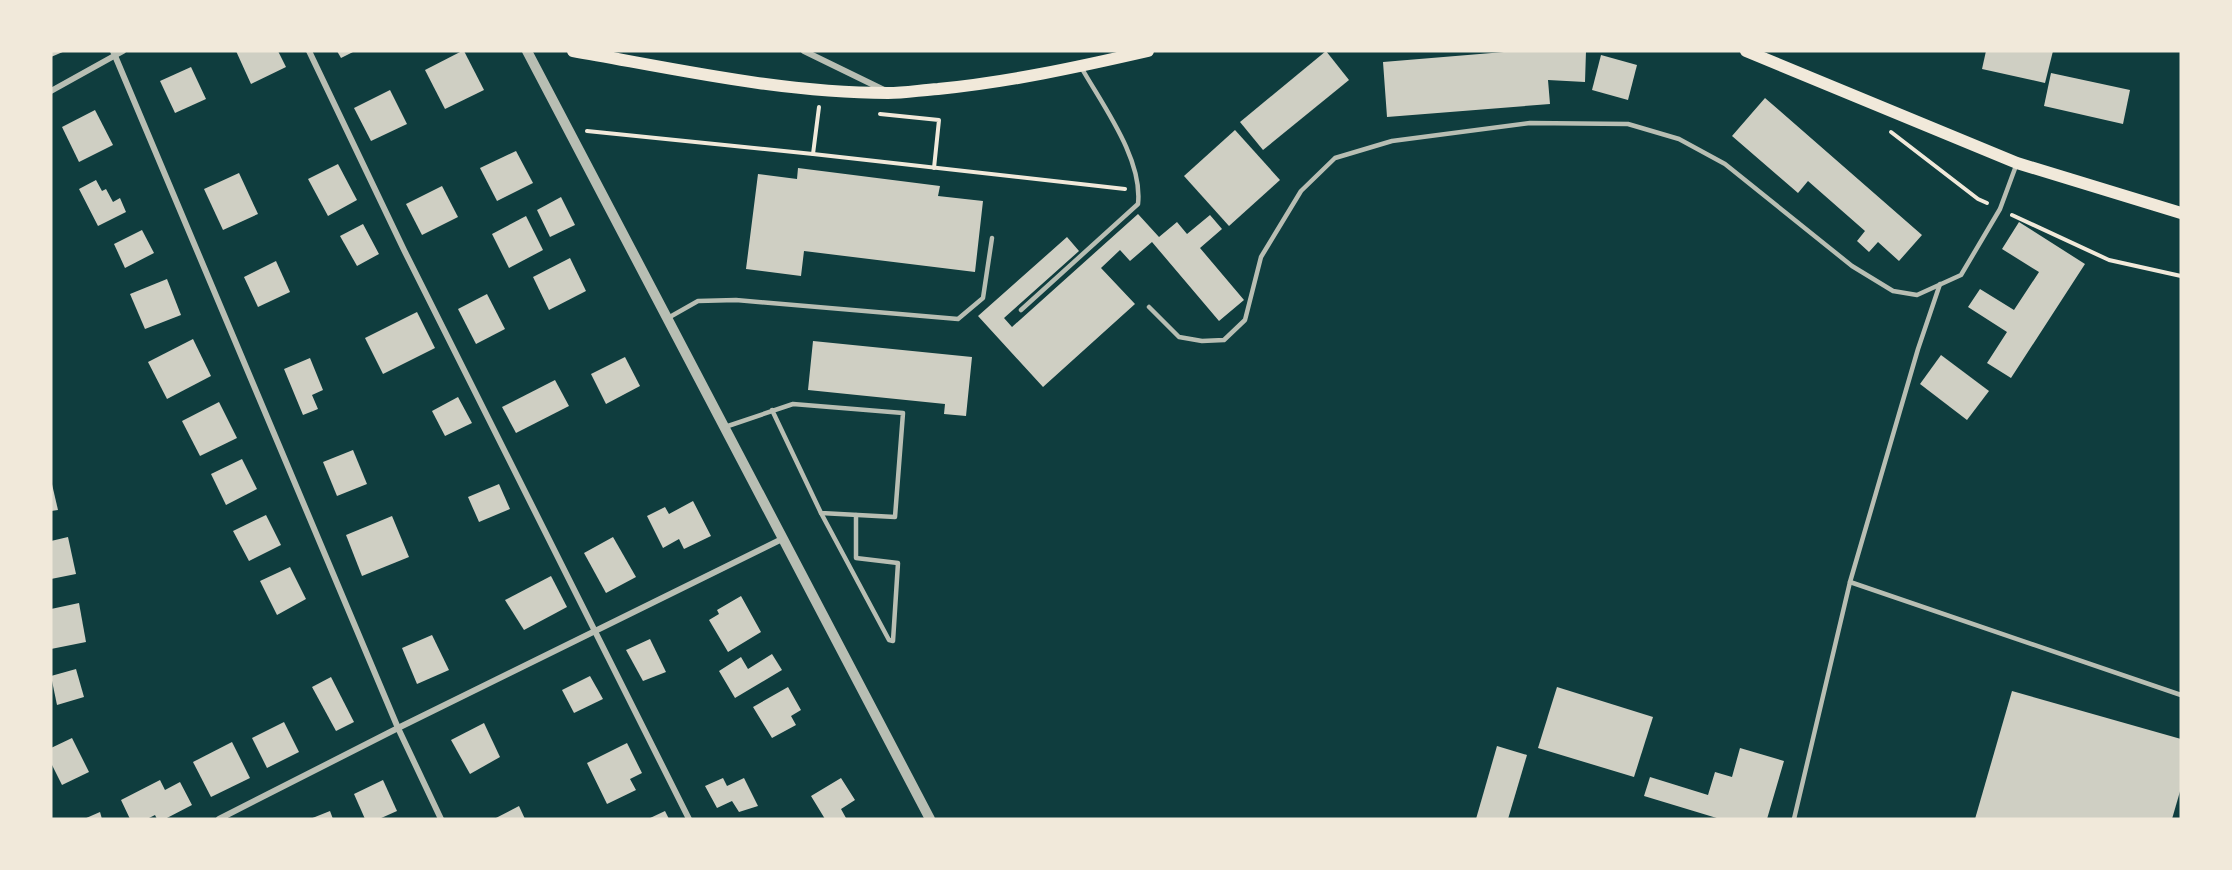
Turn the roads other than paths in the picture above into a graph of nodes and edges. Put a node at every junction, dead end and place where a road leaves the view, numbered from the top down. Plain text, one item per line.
1 (123, 51) edge
2 (309, 51) edge
3 (527, 51) edge
4 (573, 51) edge
5 (804, 51) edge
6 (1148, 51) edge
7 (1746, 51) edge
8 (114, 53) edge
9 (1080, 66) junction
10 (51, 91) edge
11 (890, 93) junction
12 (2017, 163) junction
13 (2181, 213) edge
14 (992, 238) dead end
15 (1940, 284) junction
16 (1149, 307) dead end
17 (1021, 310) dead end
18 (668, 318) junction
19 (772, 410) junction
20 (725, 427) junction
21 (821, 513) junction
22 (856, 515) junction
23 (784, 538) junction
24 (1850, 582) junction
25 (595, 632) junction
26 (2181, 695) edge
27 (398, 728) junction
28 (219, 819) edge
29 (441, 819) edge
30 (689, 819) edge
31 (930, 819) edge
32 (1794, 819) edge

1 - 8 street
2 - 25 street
3 - 18 street
4 - 11 main road
5 - 11 street
6 - 9 main road
7 - 12 main road
8 - 10 street
8 - 27 street
9 - 11 main road
9 - 17 lane
12 - 13 main road
12 - 15 lane
14 - 18 lane
15 - 16 lane
15 - 24 lane
18 - 20 street
19 - 20 lane
19 - 21 lane
19 - 22 lane
20 - 23 street
21 - 22 lane
21 - 22 lane
23 - 25 street
23 - 31 street
24 - 26 lane
24 - 32 lane
25 - 27 street
25 - 30 street
27 - 28 street
27 - 29 street

